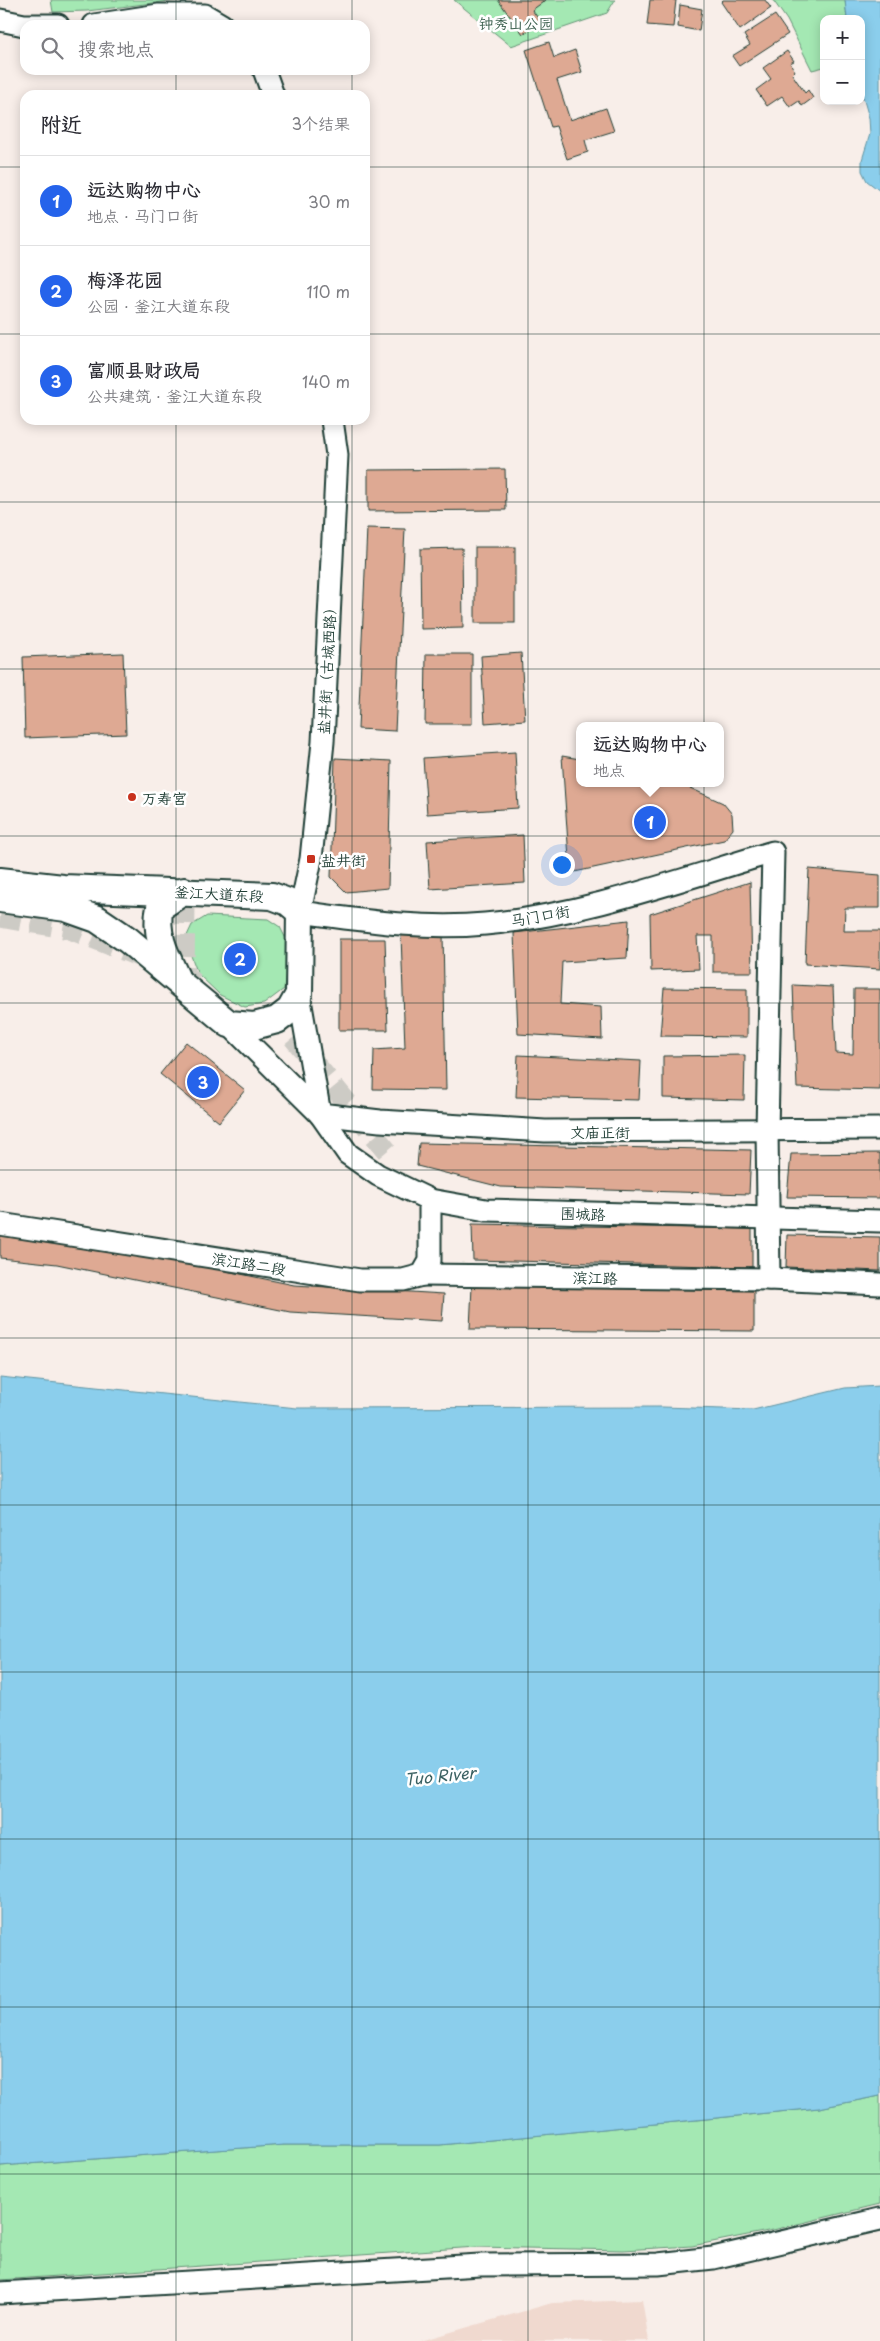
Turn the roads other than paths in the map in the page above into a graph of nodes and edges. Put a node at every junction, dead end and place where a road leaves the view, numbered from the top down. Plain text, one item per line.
1 (0, 20) edge
2 (126, 20) edge
3 (214, 20) edge
4 (20, 24) edge
5 (266, 75) edge
6 (271, 90) edge
7 (333, 425) edge
8 (0, 881) edge
9 (184, 891) junction
10 (0, 899) edge
11 (300, 912) junction
12 (180, 985) junction
13 (299, 994) junction
14 (229, 1024) junction
15 (320, 1114) junction
16 (880, 1129) edge
17 (768, 1130) junction
18 (430, 1200) junction
19 (769, 1218) junction
20 (880, 1221) edge
21 (0, 1224) edge
22 (422, 1275) junction
23 (769, 1279) junction
24 (880, 1284) edge
25 (880, 2219) edge
26 (0, 2293) edge

1 - 4 street
2 - 3 street
5 - 6 street
7 - 11 street, 盐井街（古城西路）
8 - 9 main road, 釜江大道东段
9 - 11 main road, 釜江大道东段
9 - 12 main road
10 - 12 main road
11 - 13 main road
11 - 17 street, 马门口街
12 - 14 main road
13 - 14 main road
13 - 15 street
14 - 15 street
15 - 17 street, 文庙正街
15 - 18 street, 围城路
16 - 17 street, 文庙正街
17 - 19 street
18 - 19 street, 围城路
18 - 22 street
19 - 20 street, 围城路
19 - 23 street
21 - 22 street, 滨江路二段
22 - 23 street, 滨江路
23 - 24 street, 滨江路
25 - 26 street

